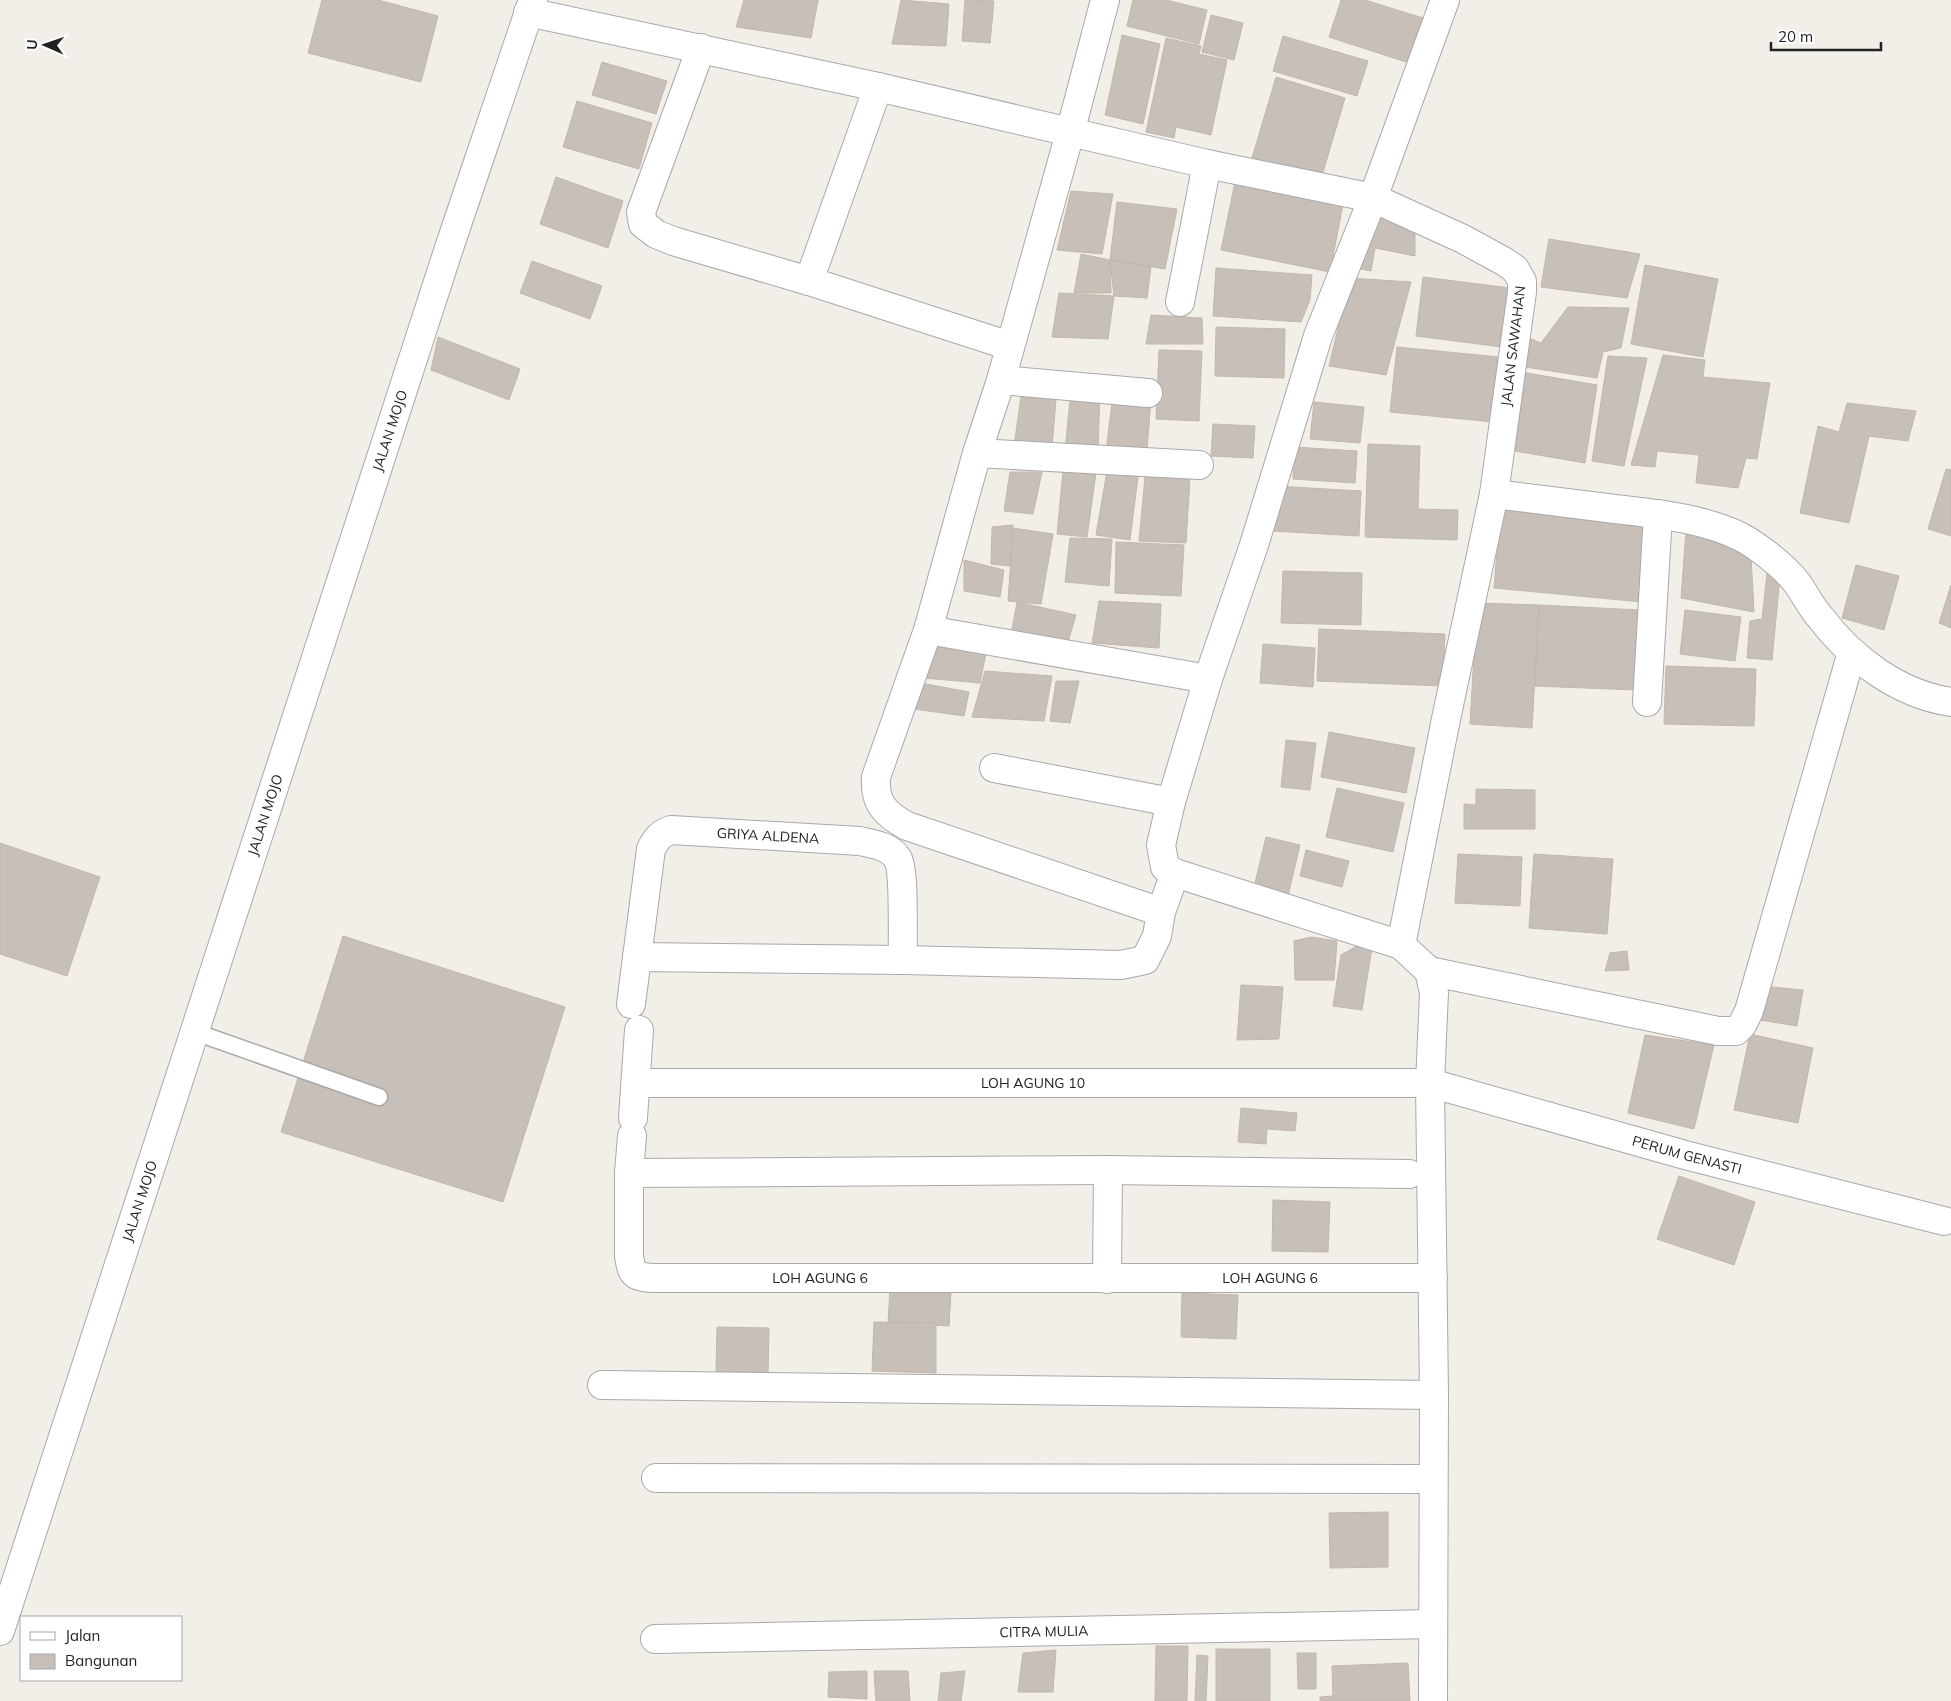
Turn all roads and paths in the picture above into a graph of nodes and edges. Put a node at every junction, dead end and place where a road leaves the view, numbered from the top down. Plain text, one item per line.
1 (1105, 0) edge
2 (1445, 0) edge
3 (530, 6) edge
4 (702, 48) junction
5 (878, 87) junction
6 (1070, 132) junction
7 (1207, 164) junction
8 (1373, 198) junction
9 (809, 281) junction
10 (1180, 302) dead end
11 (1010, 346) junction
12 (1001, 380) junction
13 (1148, 393) dead end
14 (977, 453) junction
15 (1199, 465) dead end
16 (1494, 494) junction
17 (1658, 514) junction
18 (928, 630) junction
19 (1852, 652) junction
20 (1208, 679) junction
21 (1647, 702) dead end
22 (1951, 702) edge
23 (994, 768) dead end
24 (1171, 802) junction
25 (1175, 873) junction
26 (1161, 912) junction
27 (1401, 945) junction
28 (637, 957) junction
29 (903, 960) junction
30 (1429, 971) junction
31 (631, 1004) dead end
32 (639, 1030) dead end
33 (195, 1032) junction
34 (637, 1083) junction
35 (1430, 1083) junction
36 (379, 1097) dead end
37 (1108, 1170) junction
38 (629, 1174) junction
39 (1409, 1174) dead end
40 (1944, 1221) dead end
41 (1433, 1278) junction
42 (1107, 1279) junction
43 (602, 1385) dead end
44 (1434, 1395) junction
45 (656, 1478) dead end
46 (1433, 1479) junction
47 (1433, 1624) junction
48 (0, 1631) edge
49 (655, 1639) dead end
50 (1433, 1701) edge

1 - 6 street
2 - 8 street
3 - 4 street, JALAN SAWAHAN
3 - 33 street, JALAN MOJO
4 - 5 street, JALAN SAWAHAN
4 - 9 street
5 - 6 street, JALAN SAWAHAN
5 - 9 street
6 - 7 street, JALAN SAWAHAN
6 - 11 street
7 - 8 street, JALAN SAWAHAN
7 - 10 street
8 - 16 street, JALAN SAWAHAN
8 - 20 street
9 - 11 street
11 - 12 street
12 - 13 street
12 - 14 street
14 - 15 street
14 - 18 street
16 - 17 street
16 - 27 street, JALAN SAWAHAN
17 - 19 street
17 - 21 street
18 - 20 street
18 - 26 street
19 - 22 street
19 - 30 street
20 - 24 street
23 - 24 street
24 - 25 street
25 - 26 street
25 - 27 street
26 - 29 street
27 - 30 street
28 - 29 street
28 - 29 street, GRIYA ALDENA
28 - 31 street, GRIYA ALDENA
30 - 35 street
32 - 34 street, LOH AGUNG 6
33 - 36 lane
33 - 48 street, JALAN MOJO
34 - 35 street, LOH AGUNG 10
34 - 38 street, LOH AGUNG 6
35 - 40 street, PERUM GENASTI
35 - 41 street
37 - 38 street
37 - 39 street
37 - 42 street
38 - 42 street, LOH AGUNG 6
41 - 42 street, LOH AGUNG 6
41 - 44 street
43 - 44 street
44 - 46 street
45 - 46 street
46 - 47 street
47 - 49 street, CITRA MULIA
47 - 50 street

